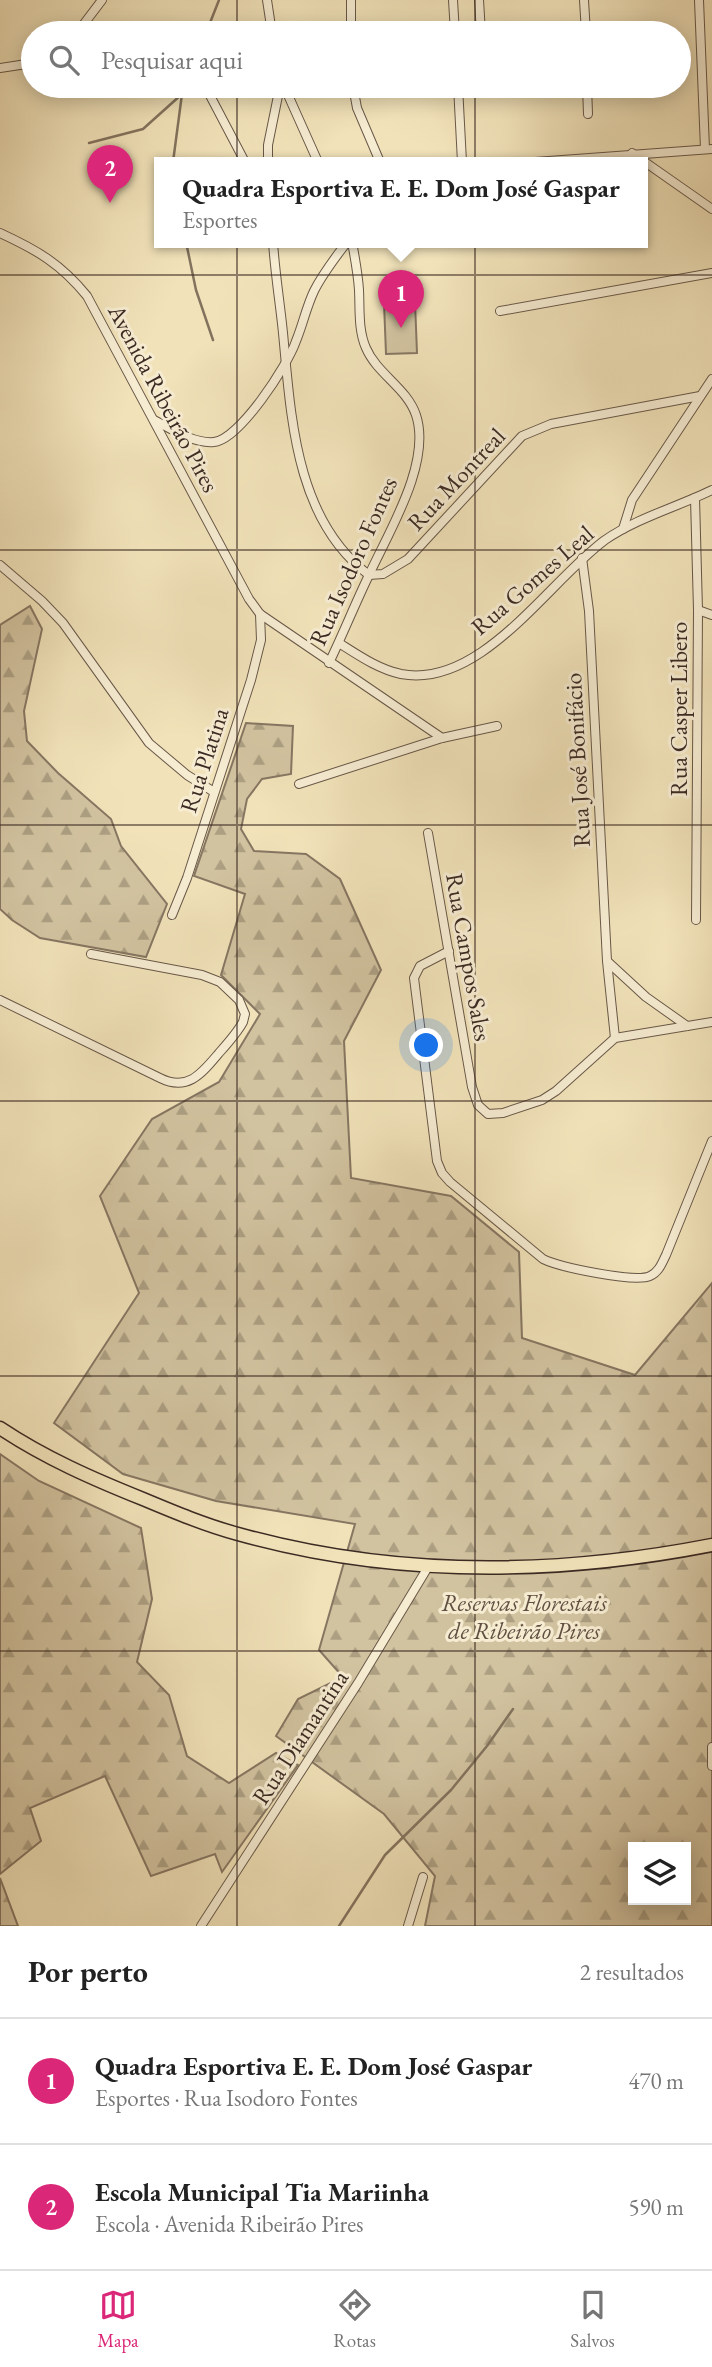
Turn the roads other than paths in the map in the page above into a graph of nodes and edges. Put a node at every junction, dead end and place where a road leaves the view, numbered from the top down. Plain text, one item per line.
1 (102, 0) edge
2 (267, 0) edge
3 (351, 0) edge
4 (453, 0) edge
5 (479, 0) edge
6 (584, 0) edge
7 (699, 0) edge
8 (86, 21) edge
9 (270, 21) edge
10 (351, 21) edge
11 (454, 21) edge
12 (480, 21) edge
13 (585, 21) edge
14 (21, 65) edge
15 (0, 68) edge
16 (211, 98) edge
17 (279, 98) edge
18 (288, 98) edge
19 (355, 98) edge
20 (458, 98) edge
21 (587, 98) edge
22 (588, 114) dead end
23 (709, 149) edge
24 (632, 153) junction
25 (242, 157) edge
26 (268, 157) edge
27 (316, 157) edge
28 (378, 157) edge
29 (462, 157) edge
30 (589, 157) edge
31 (638, 157) edge
32 (648, 164) edge
33 (712, 209) edge
34 (0, 233) edge
35 (274, 248) edge
36 (343, 248) edge
37 (353, 248) edge
38 (712, 273) edge
39 (500, 310) dead end
40 (286, 361) junction
41 (712, 379) edge
42 (700, 396) junction
43 (154, 420) junction
44 (712, 490) edge
45 (695, 498) junction
46 (623, 529) junction
47 (582, 558) junction
48 (0, 565) edge
49 (369, 575) junction
50 (698, 610) junction
51 (260, 614) junction
52 (712, 615) edge
53 (339, 643) junction
54 (329, 663) junction
55 (497, 726) dead end
56 (442, 738) junction
57 (299, 784) dead end
58 (214, 792) junction
59 (428, 833) dead end
60 (172, 915) dead end
61 (696, 920) dead end
62 (449, 951) junction
63 (91, 954) dead end
64 (607, 961) junction
65 (0, 1000) edge
66 (712, 1022) edge
67 (687, 1026) junction
68 (615, 1038) junction
69 (712, 1141) edge
70 (0, 1428) edge
71 (712, 1545) edge
72 (428, 1567) junction
73 (712, 1747) edge
74 (712, 1766) edge
75 (423, 1877) dead end
76 (201, 1926) edge
77 (408, 1926) edge

1 - 8 street
2 - 9 street
3 - 10 street
4 - 11 street
5 - 12 street
6 - 13 street
7 - 23 street
14 - 15 street
16 - 25 street
17 - 26 street
18 - 27 street
19 - 28 street
20 - 29 street
21 - 22 street
23 - 24 street
24 - 30 street
24 - 31 street
32 - 33 street
34 - 43 street, Avenida Ribeirão Pires
35 - 40 street
36 - 40 street
37 - 49 street, Rua Isodoro Fontes
38 - 39 street
40 - 43 street
40 - 49 street
41 - 42 street
42 - 46 street
42 - 49 street, Rua Montreal
43 - 51 street, Avenida Ribeirão Pires
44 - 45 street, Rua Gomes Leal
45 - 46 street, Rua Gomes Leal
45 - 50 street, Rua Casper Libero
46 - 47 street, Rua Gomes Leal
47 - 53 street, Rua Gomes Leal
47 - 64 street, Rua José Bonifácio
48 - 58 street
49 - 53 street, Rua Isodoro Fontes
50 - 52 street
50 - 61 street, Rua Casper Libero
51 - 54 street
51 - 58 street, Rua Platina
53 - 54 street, Rua Isodoro Fontes
54 - 56 street
55 - 56 street
56 - 57 street
58 - 60 street, Rua Platina
59 - 62 street, Rua Campos Sales
62 - 68 street, Rua Campos Sales
62 - 69 street
63 - 65 street
64 - 67 street
64 - 68 street, Rua José Bonifácio
66 - 67 street
67 - 68 street
70 - 72 highway
71 - 72 highway
72 - 76 street, Rua Diamantina
73 - 74 street
75 - 77 street

